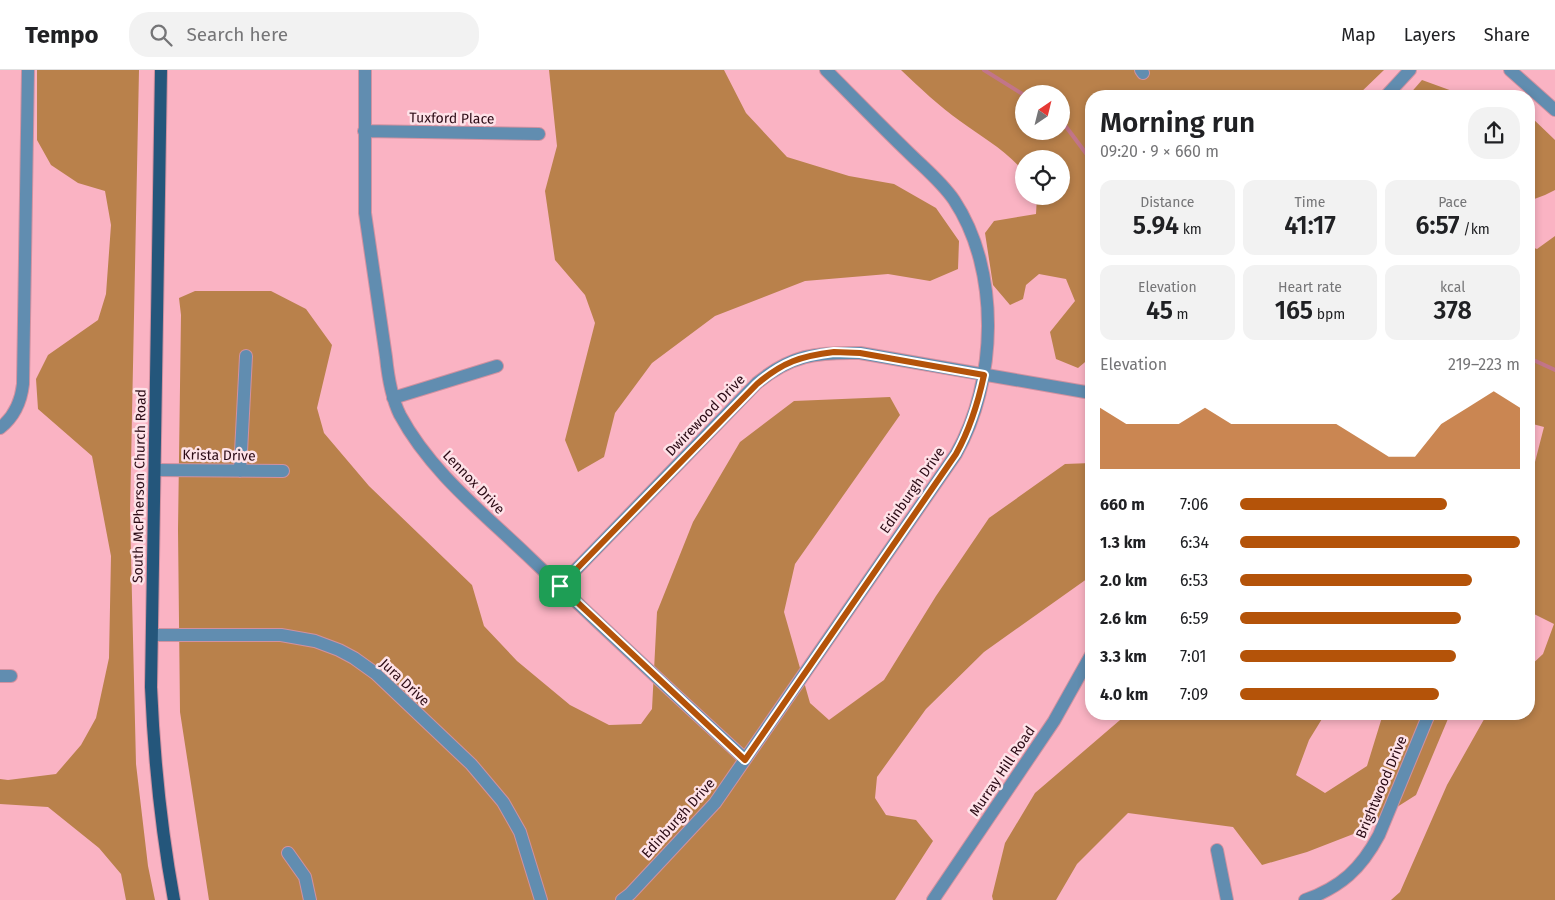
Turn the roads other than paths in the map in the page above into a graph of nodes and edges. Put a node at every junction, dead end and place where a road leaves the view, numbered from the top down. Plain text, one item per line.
1 (28, 70) edge
2 (161, 70) edge
3 (365, 70) edge
4 (826, 70) edge
5 (1410, 70) edge
6 (1510, 70) edge
7 (1392, 90) edge
8 (1532, 90) edge
9 (1535, 92) edge
10 (1555, 110) edge
11 (364, 131) junction
12 (539, 134) dead end
13 (246, 356) dead end
14 (497, 366) dead end
15 (984, 375) junction
16 (1085, 392) edge
17 (393, 398) junction
18 (0, 428) edge
19 (154, 470) junction
20 (240, 471) junction
21 (283, 471) dead end
22 (560, 586) junction
23 (152, 635) junction
24 (1085, 666) edge
25 (1427, 720) edge
26 (745, 760) junction
27 (1217, 850) dead end
28 (288, 853) dead end
29 (174, 900) edge
30 (310, 900) edge
31 (541, 900) edge
32 (622, 900) edge
33 (933, 900) edge
34 (1227, 900) edge
35 (1304, 900) edge

1 - 18 street
2 - 19 main road, South McPherson Church Road
3 - 11 street, Lennox Drive
4 - 15 street, Edinburgh Drive
5 - 7 street
6 - 8 street
9 - 10 street
11 - 12 street, Tuxford Place
11 - 17 street, Lennox Drive
13 - 20 street
14 - 17 street
15 - 16 street, Dwirewood Drive
15 - 22 street, Dwirewood Drive
15 - 26 street, Edinburgh Drive
17 - 22 street, Lennox Drive
19 - 20 street, Krista Drive
19 - 23 main road, South McPherson Church Road
20 - 21 street, Krista Drive
22 - 26 street, Lennox Drive
23 - 29 main road, South McPherson Church Road
23 - 31 street, Jura Drive
24 - 33 street, Murray Hill Road
25 - 35 street, Brightwood Drive
26 - 32 street, Edinburgh Drive
27 - 34 street
28 - 30 street

